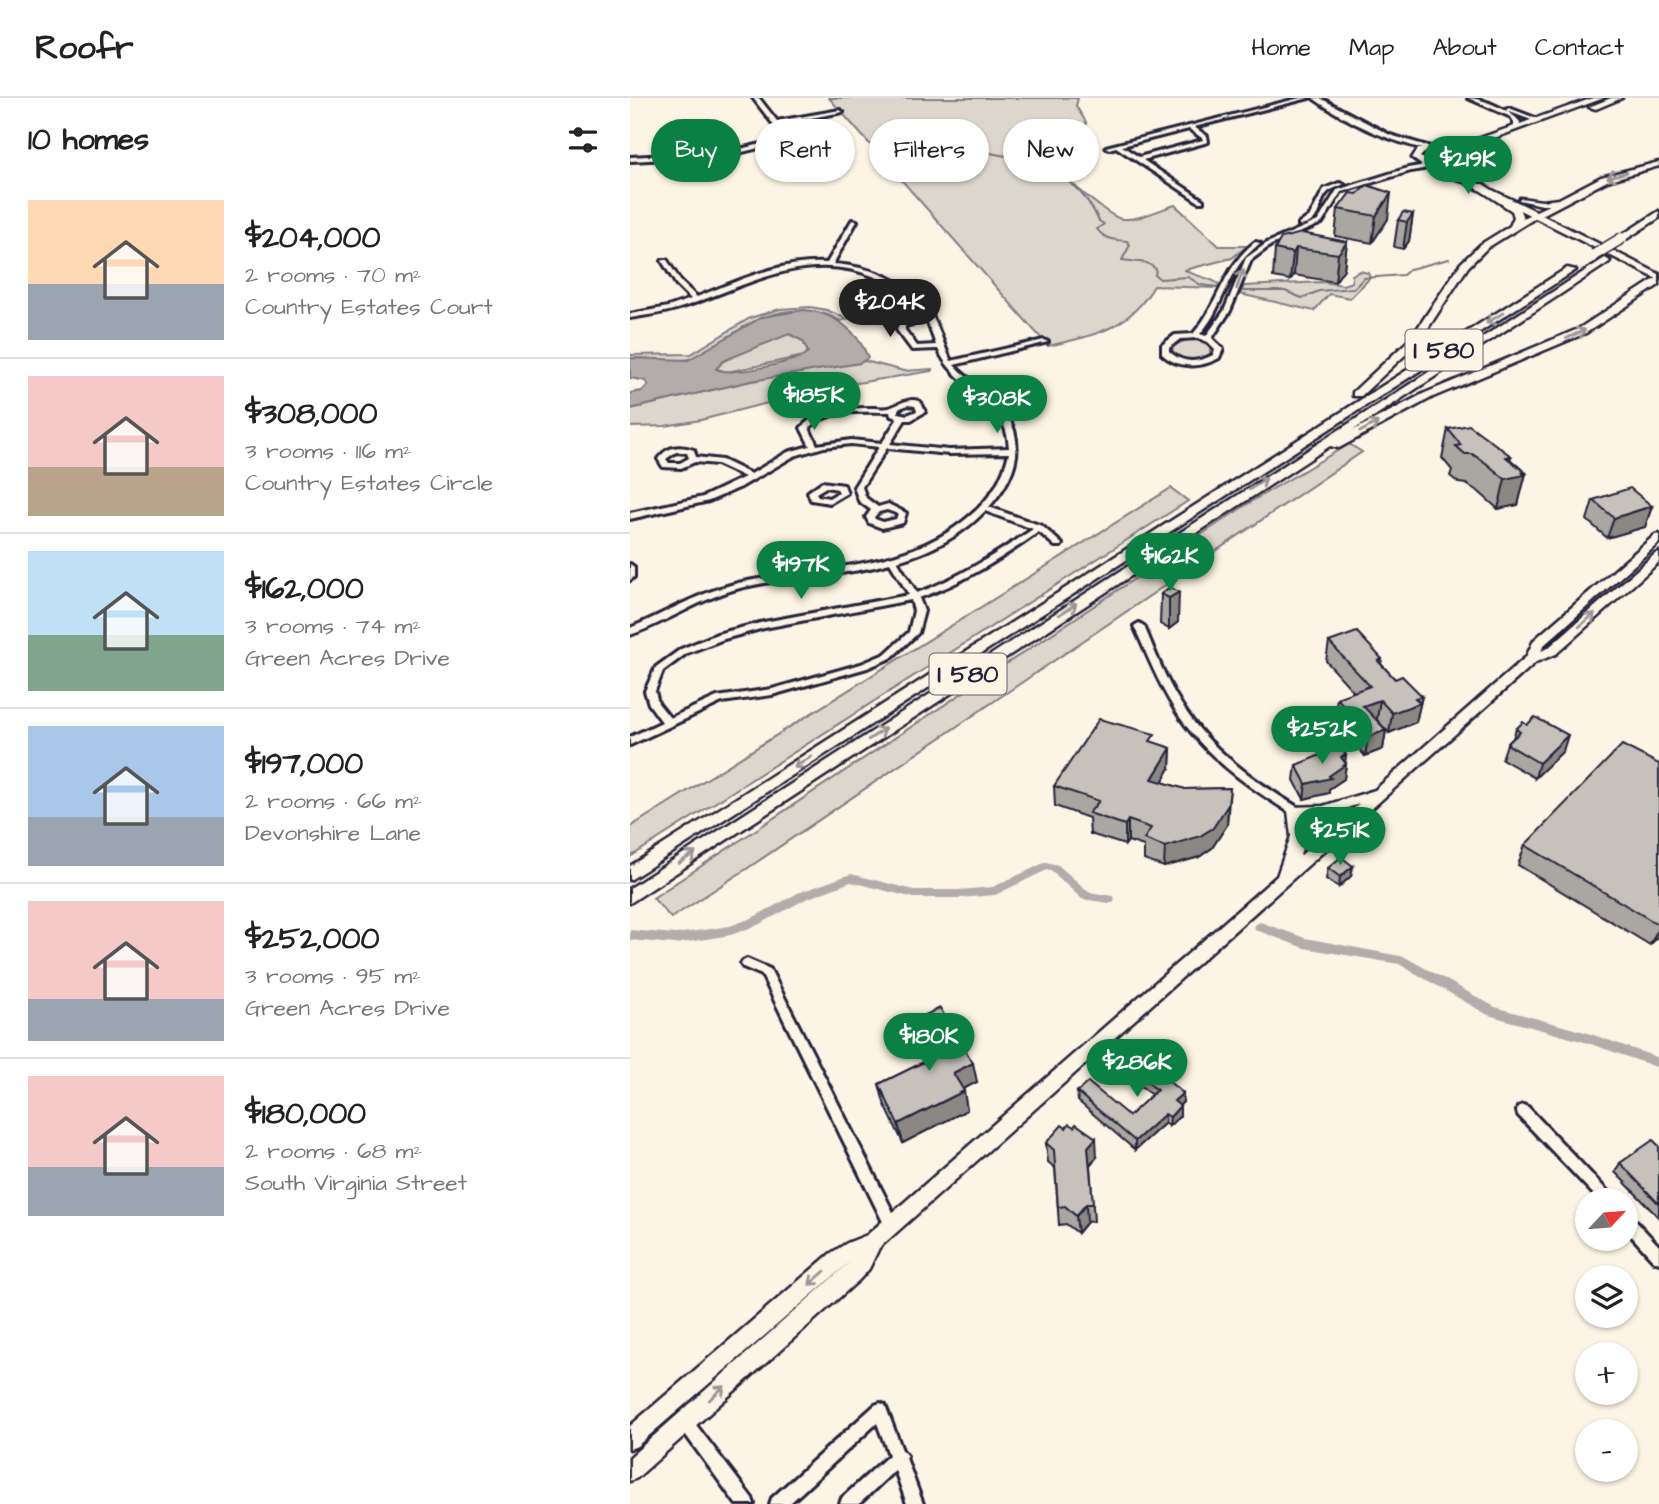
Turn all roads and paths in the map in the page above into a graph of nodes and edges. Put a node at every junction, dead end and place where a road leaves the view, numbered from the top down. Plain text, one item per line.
1 (756, 98) edge
2 (1306, 98) edge
3 (1316, 98) edge
4 (1471, 98) edge
5 (1600, 98) edge
6 (1618, 98) edge
7 (1490, 99) edge
8 (1481, 101) junction
9 (840, 112) dead end
10 (773, 119) edge
11 (799, 119) edge
12 (1536, 120) junction
13 (1190, 127) junction
14 (1516, 127) junction
15 (1377, 131) junction
16 (1487, 144) junction
17 (1117, 145) junction
18 (1109, 147) dead end
19 (755, 148) edge
20 (1435, 149) junction
21 (1416, 157) junction
22 (630, 159) edge
23 (1138, 159) junction
24 (1457, 160) junction
25 (1659, 164) edge
26 (1434, 166) junction
27 (1481, 184) junction
28 (1578, 193) junction
29 (1524, 200) junction
30 (1202, 201) dead end
31 (1546, 211) junction
32 (1659, 214) edge
33 (1535, 215) junction
34 (854, 221) dead end
35 (1515, 226) junction
36 (1659, 226) edge
37 (1600, 258) junction
38 (665, 261) dead end
39 (828, 265) junction
40 (1659, 266) edge
41 (1659, 279) edge
42 (1659, 289) edge
43 (1645, 293) junction
44 (696, 300) junction
45 (630, 316) edge
46 (929, 317) junction
47 (1195, 336) junction
48 (1208, 338) junction
49 (1044, 342) dead end
50 (942, 346) junction
51 (950, 364) junction
52 (893, 410) junction
53 (902, 418) junction
54 (885, 445) junction
55 (814, 447) junction
56 (1014, 450) junction
57 (1300, 450) junction
58 (693, 459) dead end
59 (751, 477) junction
60 (858, 490) junction
61 (843, 492) dead end
62 (983, 508) junction
63 (876, 510) dead end
64 (630, 516) edge
65 (1039, 528) junction
66 (1659, 537) edge
67 (1058, 544) dead end
68 (630, 555) edge
69 (1659, 556) edge
70 (893, 561) junction
71 (630, 565) edge
72 (630, 577) edge
73 (914, 596) junction
74 (1139, 626) dead end
75 (630, 632) edge
76 (1532, 659) junction
77 (668, 722) junction
78 (630, 741) edge
79 (1381, 791) junction
80 (1294, 811) junction
81 (1334, 834) junction
82 (630, 874) edge
83 (1282, 880) junction
84 (630, 895) edge
85 (747, 964) dead end
86 (1523, 1111) dead end
87 (1596, 1188) edge
88 (892, 1225) junction
89 (1638, 1234) edge
90 (873, 1242) junction
91 (1659, 1256) edge
92 (685, 1422) junction
93 (630, 1439) edge
94 (899, 1456) junction
95 (630, 1471) edge
96 (746, 1504) edge
97 (778, 1504) edge
98 (848, 1504) edge
99 (915, 1504) edge

1 - 10 street
2 - 13 street
3 - 15 street
4 - 8 street
5 - 12 main road
6 - 16 main road
7 - 8 street
7 - 12 street
8 - 14 street
9 - 11 street
12 - 14 main road
13 - 17 street
13 - 23 street
14 - 20 main road
15 - 20 street
15 - 21 street
16 - 24 main road
16 - 27 main road
17 - 18 street
17 - 23 street
19 - 22 street
20 - 21 main road
20 - 24 main road
21 - 26 main road
21 - 47 street
23 - 30 street
24 - 26 main road
24 - 27 main road
25 -> 28 main road
26 - 27 main road
48 -> 26 street
27 - 29 main road
27 - 33 main road
27 - 35 highway
28 - 29 main road
28 - 31 main road
29 - 31 main road
31 - 33 main road
31 - 40 main road
32 - 37 highway, I 580, bridge
33 - 35 highway
33 - 41 main road
34 - 39 street
35 - 57 highway
36 - 37 highway, I 580
37 - 57 highway, I 580
38 - 44 street
39 - 44 street
39 - 46 street
41 - 43 highway
42 - 43 highway
57 -> 43 highway
44 - 45 street
46 - 50 street
46 - 50 street
47 - 48 street
47 - 48 street
49 - 51 street
50 - 51 street
51 - 56 street
52 - 53 street
52 - 53 street
52 - 55 street
53 - 54 street
54 - 55 street
54 - 56 street
54 - 60 street
55 - 59 street
56 - 62 street
57 -> 82 highway, I 580
84 -> 57 highway, I 580
58 - 59 street
59 - 64 street
60 - 61 street
60 - 63 street
62 - 65 street
62 - 70 street
65 - 67 street
65 - 73 street
66 - 76 main road
68 - 71 street
76 -> 69 main road
70 - 73 street
70 - 75 street
71 - 72 street
73 - 77 street
73 - 77 street
74 - 80 street
76 - 79 main road
77 - 78 street
79 - 80 main road
79 - 81 main road
80 - 81 street
80 - 83 main road
81 - 83 main road
83 - 88 main road
85 - 88 street
86 - 87 street
88 - 90 main road
89 - 91 street
92 -> 90 main road
90 -> 93 main road
92 - 95 main road
92 - 96 street
94 - 97 street
94 - 98 street
94 - 99 street

